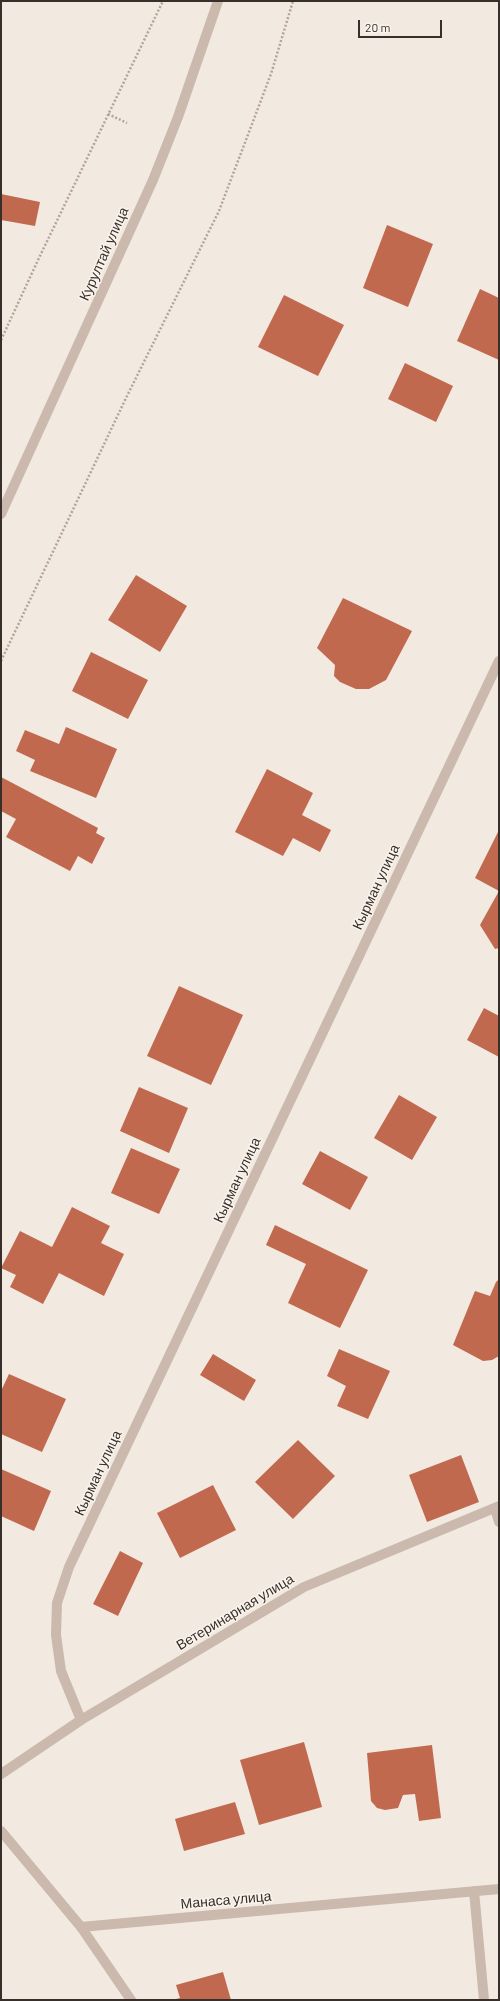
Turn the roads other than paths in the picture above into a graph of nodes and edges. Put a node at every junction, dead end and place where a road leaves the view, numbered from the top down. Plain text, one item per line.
1 (218, 1) edge
2 (1, 514) edge
3 (499, 661) edge
4 (497, 1507) edge
5 (499, 1522) edge
6 (81, 1720) junction
7 (1, 1774) edge
8 (1, 1831) edge
9 (499, 1889) edge
10 (474, 1891) junction
11 (81, 1927) junction
12 (131, 2000) edge
13 (484, 2000) edge

1 - 2 street, Курултай улица
3 - 6 street, Кырман улица
4 - 5 street
4 - 6 street, Ветеринарная улица
6 - 7 street, Ветеринарная улица
8 - 11 street
9 - 10 street, Манаса улица
10 - 11 street, Манаса улица
10 - 13 street
11 - 12 street

